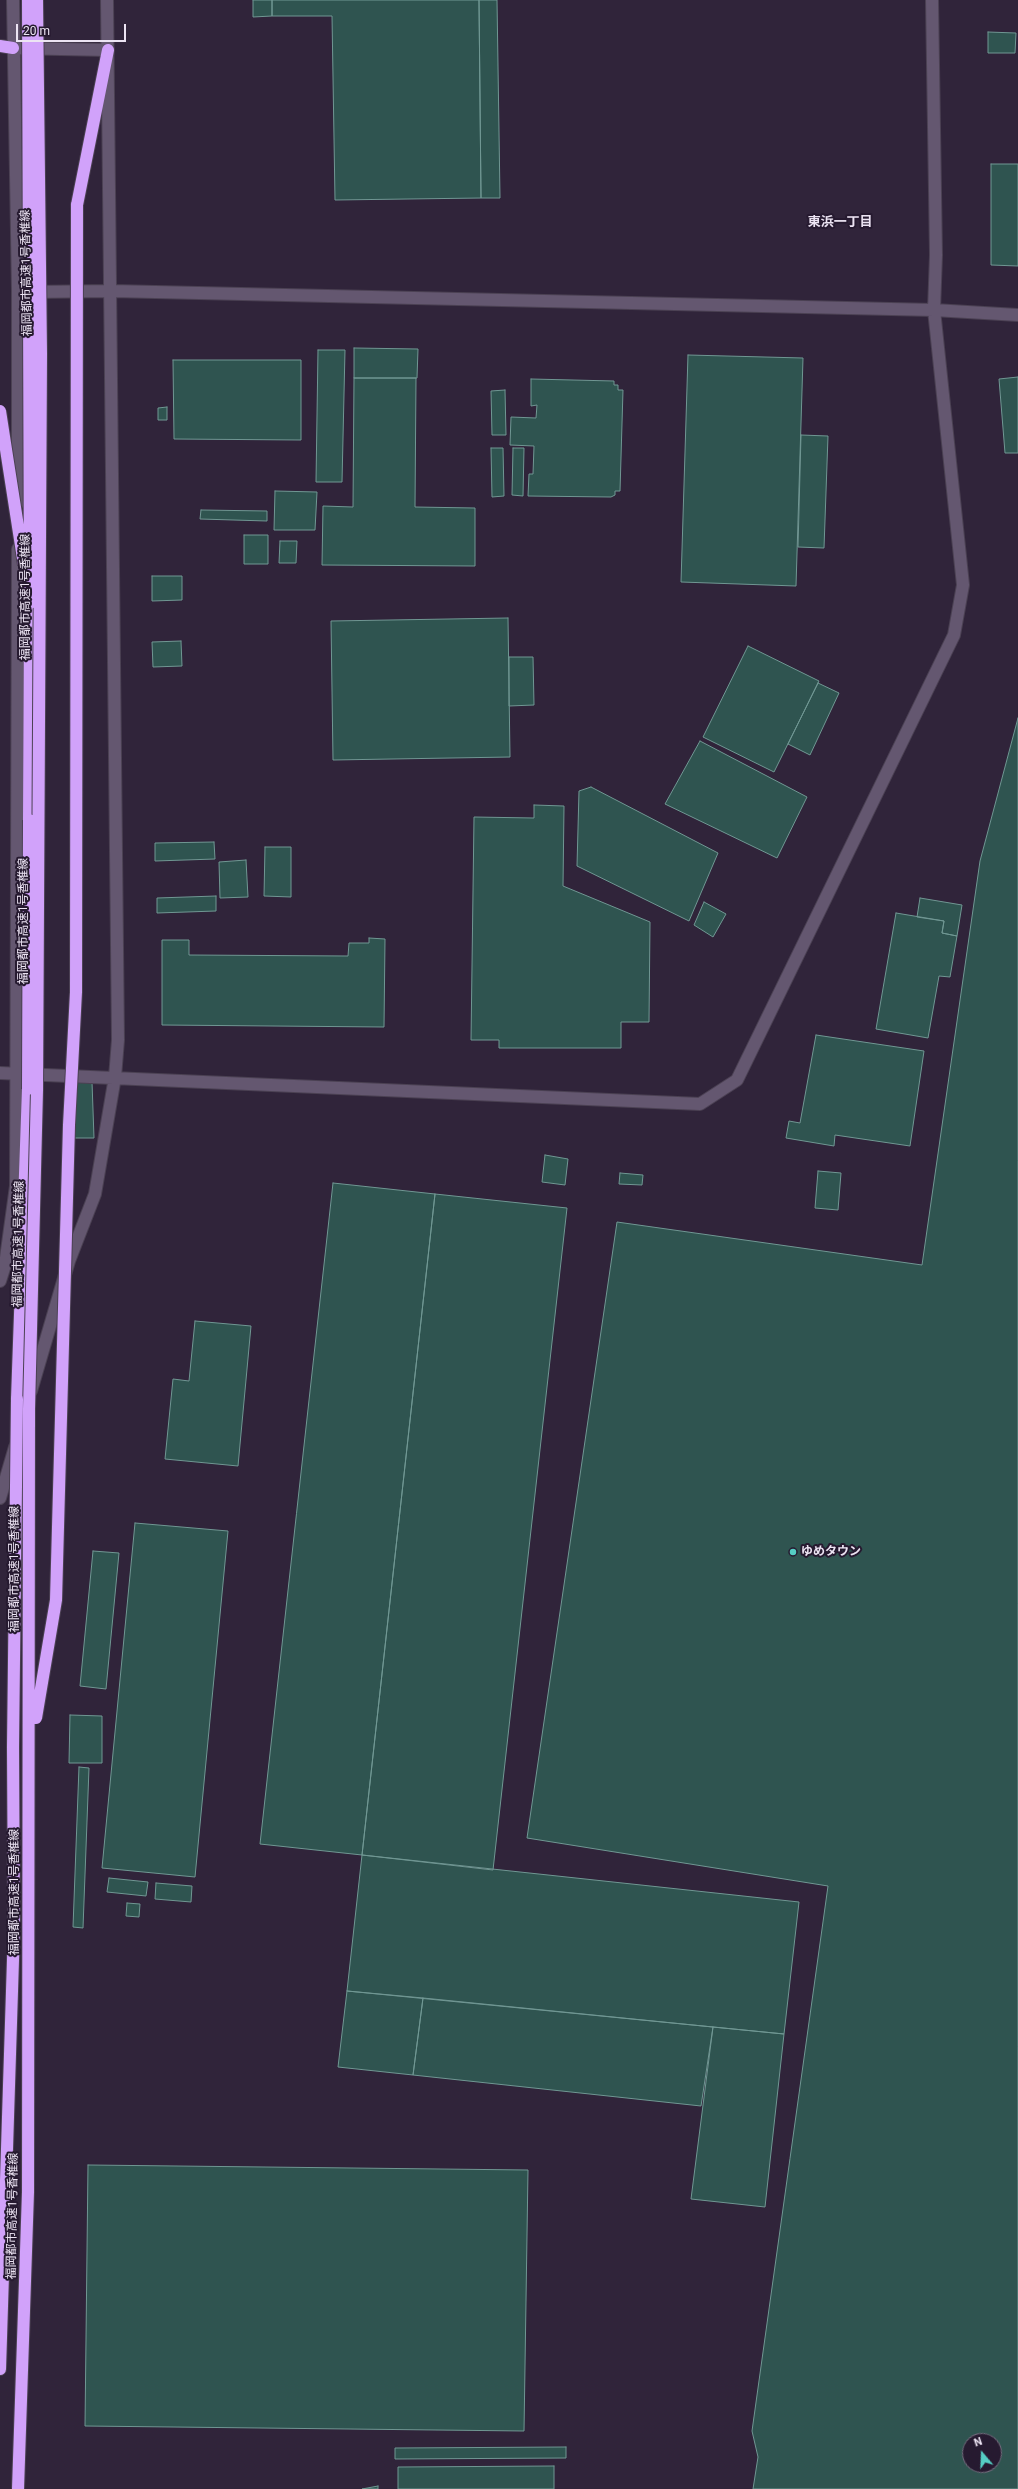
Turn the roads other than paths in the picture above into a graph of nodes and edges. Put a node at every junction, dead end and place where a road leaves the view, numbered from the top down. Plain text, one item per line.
1 (13, 0) edge
2 (28, 0) edge
3 (37, 0) edge
4 (107, 0) edge
5 (932, 0) edge
6 (0, 47) edge
7 (13, 48) junction
8 (108, 50) junction
9 (112, 291) junction
10 (18, 292) junction
11 (934, 310) junction
12 (1018, 315) edge
13 (0, 411) edge
14 (30, 603) junction
15 (0, 1073) edge
16 (18, 1073) junction
17 (114, 1077) junction
18 (0, 1281) edge
19 (0, 1498) edge
20 (30, 1750) junction
21 (0, 2368) edge
22 (18, 2489) edge

1 - 7 street
2 - 14 highway, 福岡都市高速1号香椎線, bridge
3 - 20 highway, 福岡都市高速1号香椎線, bridge
4 - 8 street
5 - 11 street
6 - 7 highway
7 - 8 street
7 - 10 street
8 - 9 street
8 - 20 highway, bridge
9 - 10 street
9 - 11 street
9 - 17 street
10 - 16 street
11 - 12 street
11 - 17 street
13 - 14 highway, bridge
14 - 21 highway, 福岡都市高速1号香椎線, bridge
15 - 16 street
16 - 17 street
16 - 18 street
17 - 19 street
20 - 22 highway, 福岡都市高速1号香椎線, bridge

